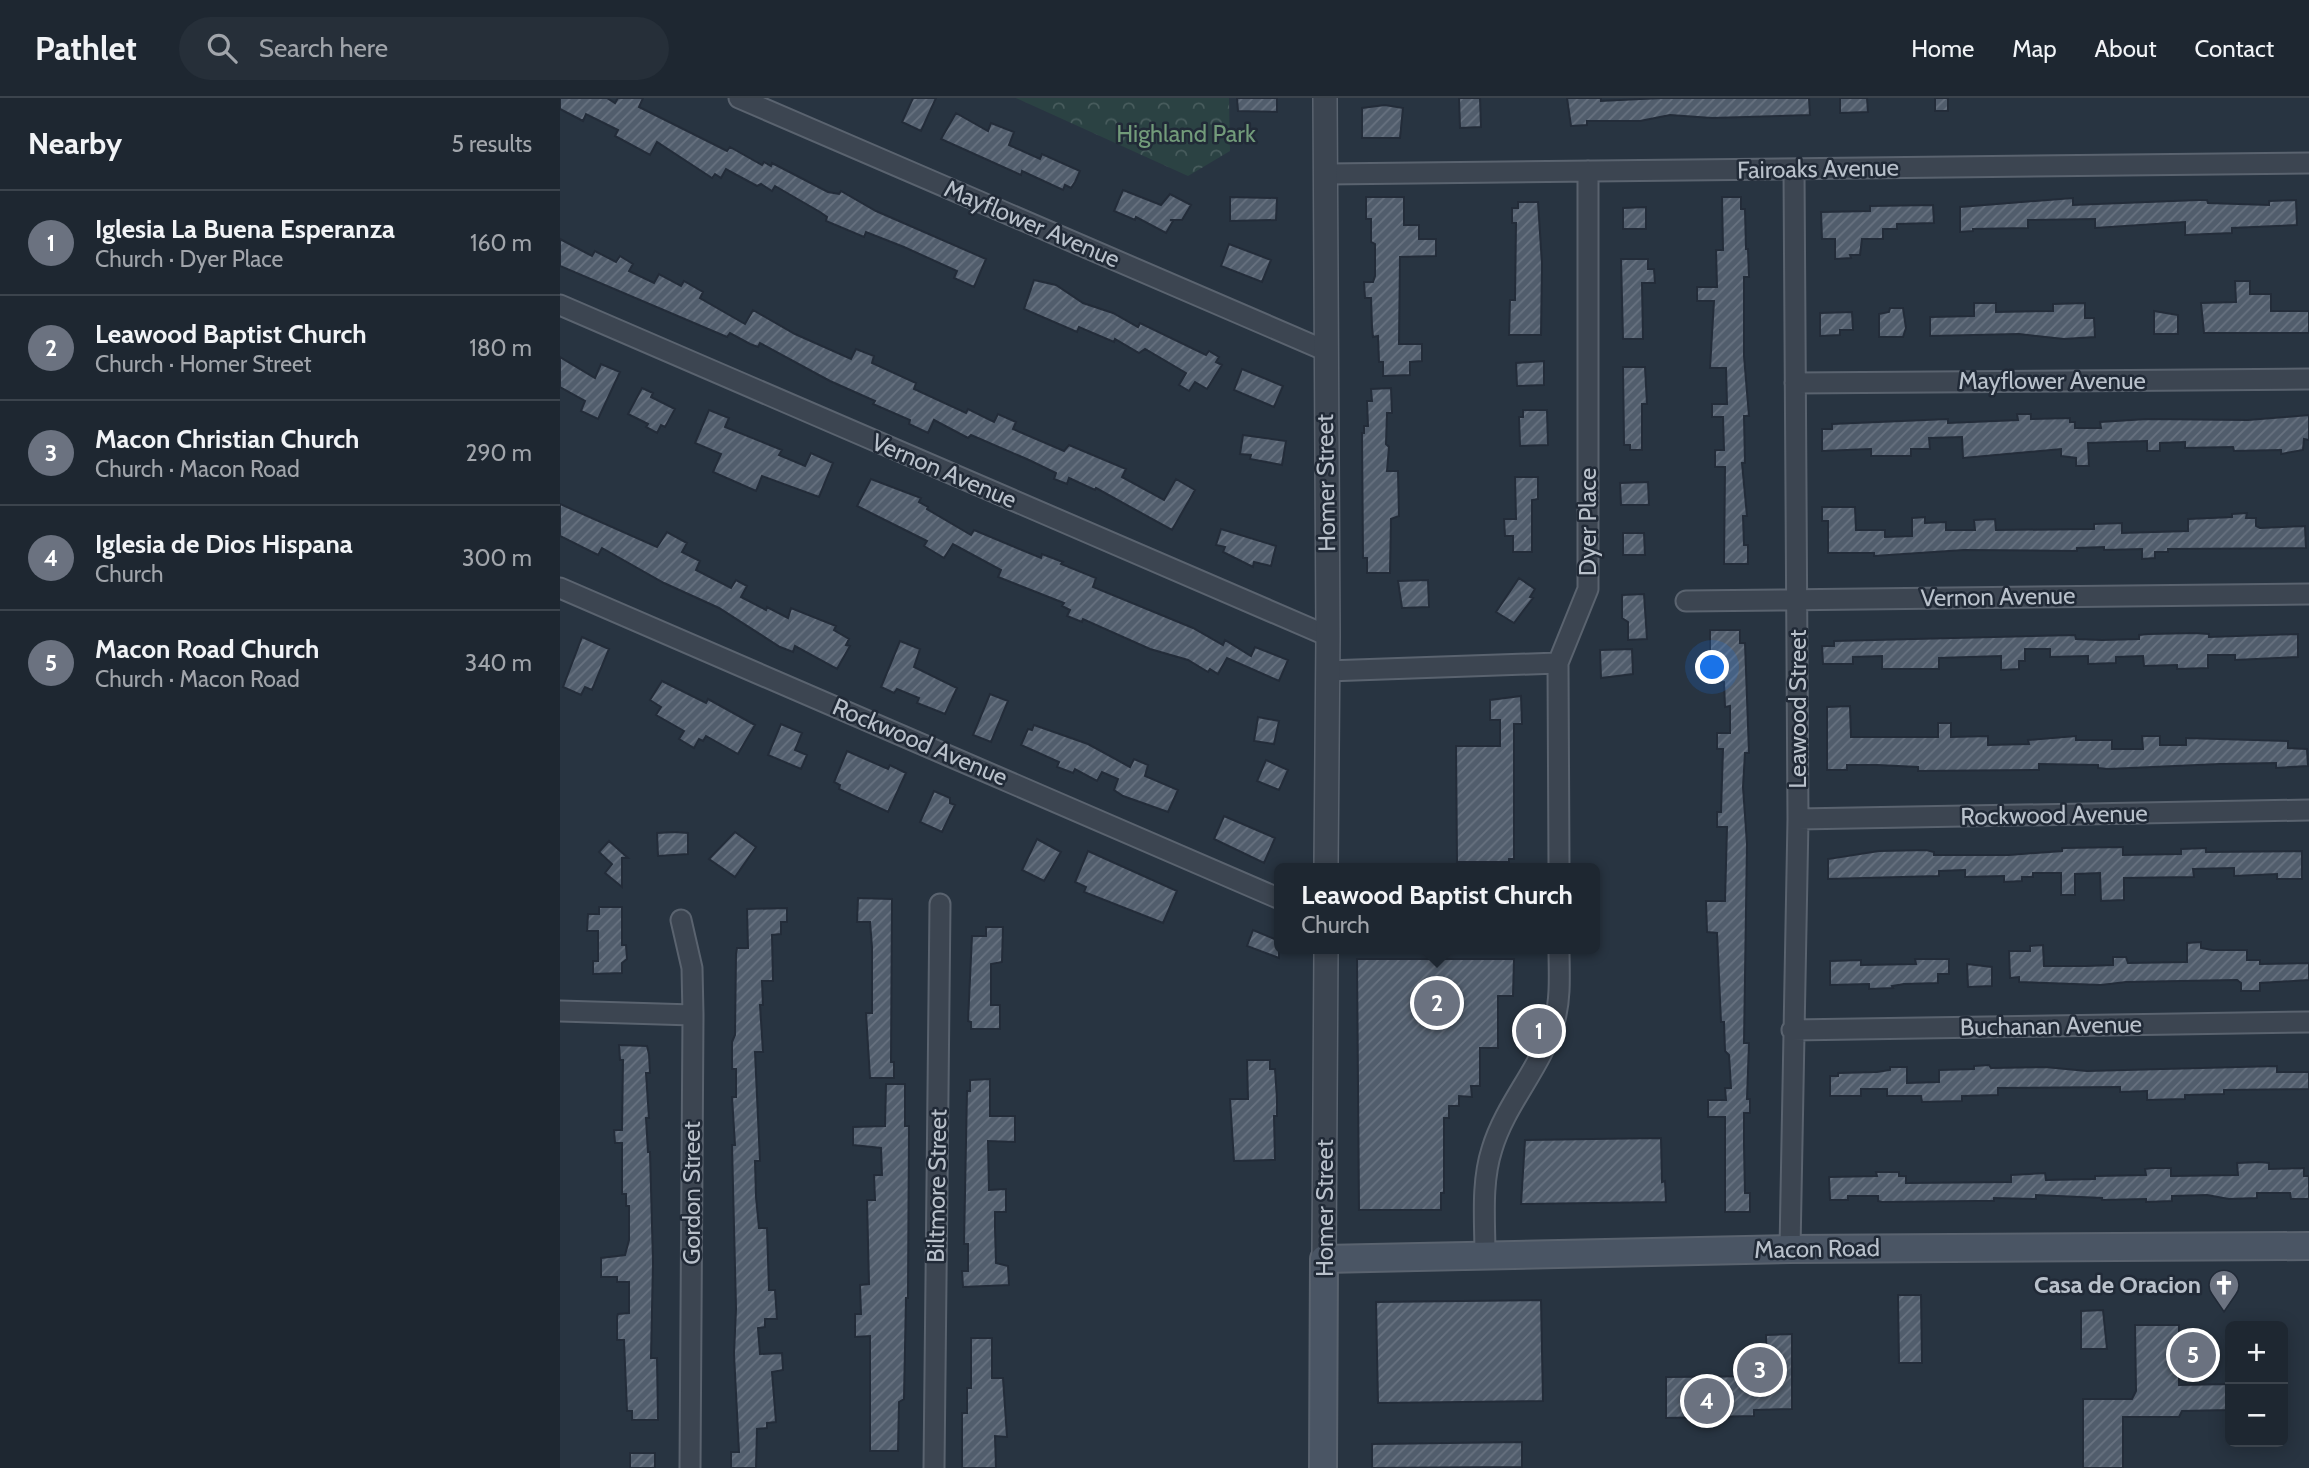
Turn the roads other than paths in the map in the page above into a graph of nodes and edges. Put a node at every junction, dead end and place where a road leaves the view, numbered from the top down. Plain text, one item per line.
1 (739, 98) edge
2 (1325, 98) edge
3 (2309, 163) edge
4 (1794, 170) junction
5 (1588, 171) junction
6 (1327, 174) junction
7 (560, 305) edge
8 (1324, 350) junction
9 (2309, 379) edge
10 (1795, 383) junction
11 (560, 587) edge
12 (2309, 594) edge
13 (1797, 599) junction
14 (1686, 601) dead end
15 (1328, 636) junction
16 (1558, 663) junction
17 (1326, 671) junction
18 (2309, 810) edge
19 (1798, 819) junction
20 (1326, 863) edge
21 (1559, 863) edge
22 (1274, 897) edge
23 (940, 904) dead end
24 (681, 920) dead end
25 (1326, 954) edge
26 (1559, 954) edge
27 (560, 1011) edge
28 (693, 1015) junction
29 (2309, 1021) edge
30 (1792, 1030) junction
31 (2309, 1245) edge
32 (1790, 1249) junction
33 (1485, 1256) junction
34 (1324, 1259) junction
35 (690, 1468) edge
36 (934, 1468) edge
37 (1323, 1468) edge

1 - 8 street, Mayflower Avenue
2 - 6 street, Homer Street
3 - 4 street, Fairoaks Avenue
4 - 5 street, Fairoaks Avenue
4 - 10 street, Leawood Street
5 - 6 street, Fairoaks Avenue
5 - 16 street, Dyer Place
6 - 8 street, Homer Street
7 - 15 street, Vernon Avenue
8 - 15 street, Homer Street
9 - 10 street, Mayflower Avenue
10 - 13 street, Leawood Street
11 - 22 street, Rockwood Avenue
12 - 13 street, Vernon Avenue
13 - 14 street, Vernon Avenue
13 - 19 street, Leawood Street
15 - 17 street, Homer Street
16 - 17 street
16 - 21 street, Dyer Place
17 - 20 street, Homer Street
18 - 19 street, Rockwood Avenue
19 - 30 street, Leawood Street
23 - 36 street, Biltmore Street
24 - 28 street, Gordon Street
25 - 34 street, Homer Street
26 - 33 street
27 - 28 street
28 - 35 street, Gordon Street
29 - 30 street, Buchanan Avenue
30 - 32 street, Leawood Street
31 - 32 main road, Macon Road
32 - 33 main road, Macon Road
33 - 34 main road, Macon Road
34 - 37 main road, Homer Street

